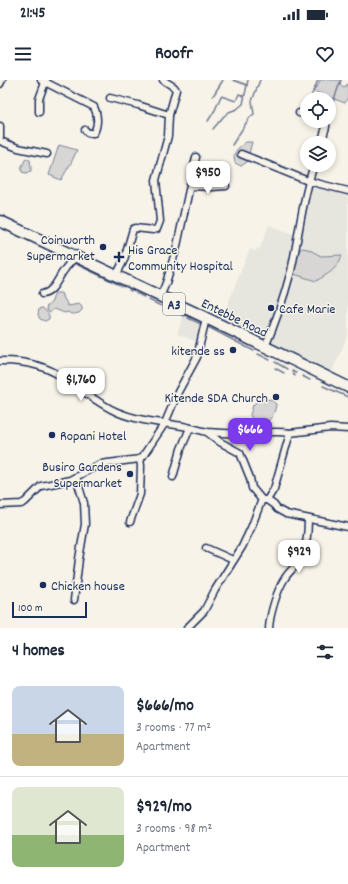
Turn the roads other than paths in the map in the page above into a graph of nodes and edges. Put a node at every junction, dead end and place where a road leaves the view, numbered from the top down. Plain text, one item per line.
1 (2, 80) edge
2 (163, 80) edge
3 (44, 81) edge
4 (0, 84) edge
5 (110, 98) dead end
6 (39, 112) dead end
7 (169, 115) junction
8 (0, 126) edge
9 (85, 130) dead end
10 (0, 137) edge
11 (0, 141) edge
12 (47, 154) dead end
13 (241, 154) dead end
14 (196, 157) dead end
15 (311, 172) edge
16 (308, 180) junction
17 (190, 186) junction
18 (226, 186) dead end
19 (348, 191) edge
20 (0, 221) edge
21 (76, 257) junction
22 (116, 276) junction
23 (42, 294) dead end
24 (160, 297) junction
25 (206, 318) junction
26 (266, 347) junction
27 (0, 361) edge
28 (348, 387) edge
29 (164, 423) junction
30 (190, 428) junction
31 (348, 430) edge
32 (207, 432) junction
33 (290, 433) junction
34 (140, 459) junction
35 (76, 477) junction
36 (173, 477) dead end
37 (264, 500) junction
38 (0, 505) edge
39 (308, 519) junction
40 (130, 522) dead end
41 (348, 528) edge
42 (206, 548) dead end
43 (234, 560) junction
44 (74, 600) dead end
45 (187, 628) edge
46 (269, 628) edge

1 - 4 street
2 - 7 street
3 - 6 street
3 - 9 street
5 - 7 street
7 - 22 street
8 - 10 street
11 - 12 street
13 - 16 street
14 - 17 street
15 - 16 street
16 - 19 street
16 - 26 street
17 - 18 street
17 - 24 street
20 - 21 main road, Entebbe Road / A3
21 - 22 main road, Entebbe Road / A3
21 - 23 street
22 - 24 main road, Entebbe Road / A3
24 - 25 main road, Entebbe Road / A3
25 - 26 main road, Entebbe Road / A3
25 - 29 street
26 - 28 main road, Entebbe Road / A3
27 - 29 street
29 - 30 street
29 - 34 street
30 - 32 street
30 - 36 street
31 - 33 street
32 - 33 street
32 - 37 street
33 - 37 street
34 - 35 street
34 - 40 street
35 - 38 street
35 - 44 street
37 - 39 street
37 - 43 street
39 - 41 street
39 - 46 street
42 - 43 street
43 - 45 street

